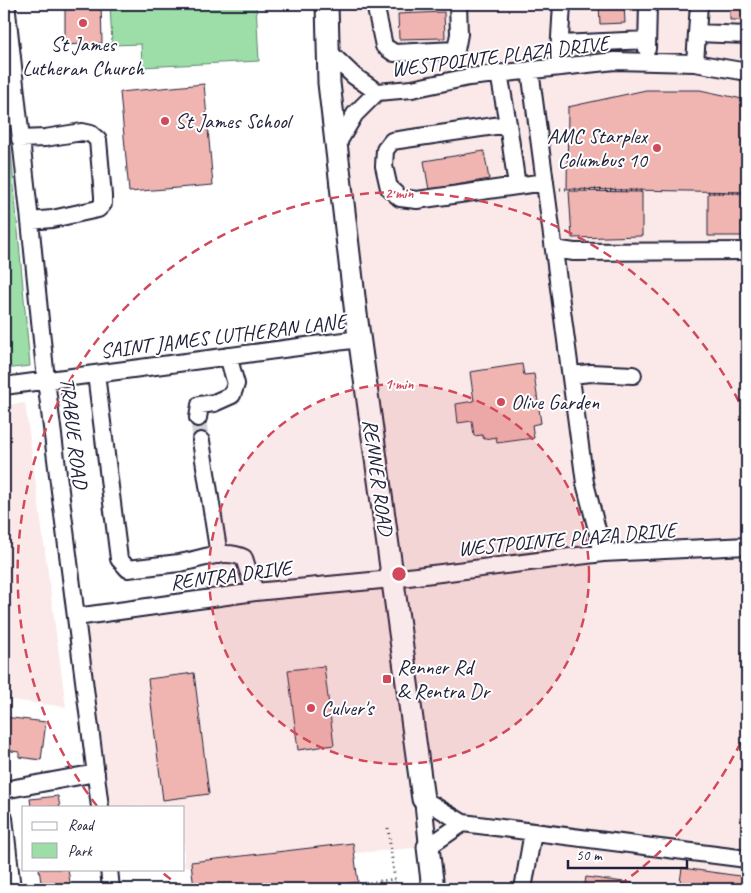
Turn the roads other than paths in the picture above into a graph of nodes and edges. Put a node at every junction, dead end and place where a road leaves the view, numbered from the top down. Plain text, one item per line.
1 (8, 4) edge
2 (327, 4) edge
3 (375, 4) edge
4 (458, 4) edge
5 (562, 4) edge
6 (648, 4) edge
7 (698, 4) edge
8 (697, 33) junction
9 (747, 35) edge
10 (647, 40) junction
11 (560, 44) junction
12 (329, 52) junction
13 (646, 62) junction
14 (695, 63) junction
15 (559, 67) junction
16 (530, 70) junction
17 (747, 72) edge
18 (499, 73) junction
19 (377, 92) junction
20 (508, 124) junction
21 (20, 139) junction
22 (336, 146) junction
23 (546, 185) junction
24 (517, 186) junction
25 (30, 221) junction
26 (554, 249) junction
27 (747, 251) edge
28 (359, 339) junction
29 (228, 356) junction
30 (96, 374) junction
31 (571, 375) junction
32 (633, 375) dead end
33 (46, 380) junction
34 (4, 386) edge
35 (198, 418) dead end
36 (201, 441) tunnel mouth
37 (747, 546) edge
38 (603, 553) junction
39 (219, 555) junction
40 (392, 579) junction
41 (255, 592) junction
42 (76, 617) junction
43 (96, 773) junction
44 (4, 790) edge
45 (423, 799) junction
46 (100, 806) edge
47 (4, 818) edge
48 (463, 823) junction
49 (533, 832) junction
50 (428, 847) junction
51 (747, 859) edge
52 (109, 870) edge
53 (12, 889) edge
54 (111, 889) edge
55 (433, 889) edge
56 (523, 889) edge

1 - 21 street, TRABUE ROAD
2 - 12 main road, RENNER ROAD
3 - 4 street
5 - 11 street
6 - 10 street
7 - 8 street
8 - 9 street
8 - 14 street
10 - 11 street
10 - 13 street
11 - 15 street
12 - 19 street
12 - 22 main road, RENNER ROAD
13 - 14 street, WESTPOINTE PLAZA DRIVE
13 - 15 street, WESTPOINTE PLAZA DRIVE
14 - 17 street, WESTPOINTE PLAZA DRIVE
15 - 16 street, WESTPOINTE PLAZA DRIVE
16 - 18 street, WESTPOINTE PLAZA DRIVE
16 - 23 street
18 - 19 street, WESTPOINTE PLAZA DRIVE
18 - 20 street
19 - 22 street
20 - 24 street
20 - 24 street
21 - 25 street, TRABUE ROAD
21 - 25 street
22 - 28 main road, RENNER ROAD
23 - 24 street
23 - 26 street
25 - 33 street, TRABUE ROAD
26 - 27 street
26 - 31 street
28 - 29 street, SAINT JAMES LUTHERAN LANE
28 - 40 main road, RENNER ROAD
29 - 30 street, SAINT JAMES LUTHERAN LANE
29 - 35 street
30 - 33 street, SAINT JAMES LUTHERAN LANE
30 - 39 street
31 - 32 street
31 - 38 street
33 - 34 street, SAINT JAMES LUTHERAN LANE
33 - 42 street, TRABUE ROAD
36 - 39 street
37 - 38 street, WESTPOINTE PLAZA DRIVE
38 - 40 street, WESTPOINTE PLAZA DRIVE
39 - 41 street
40 - 41 street, RENTRA DRIVE
40 - 45 main road, RENNER ROAD
41 - 42 street, RENTRA DRIVE
42 - 43 street, TRABUE ROAD
43 - 44 street
43 - 46 street, TRABUE ROAD
45 - 48 street
45 - 50 street, RENNER ROAD
47 - 53 street
48 - 49 street
48 - 50 street
49 - 51 street
49 - 56 street
50 - 55 main road, RENNER ROAD
52 - 54 street

